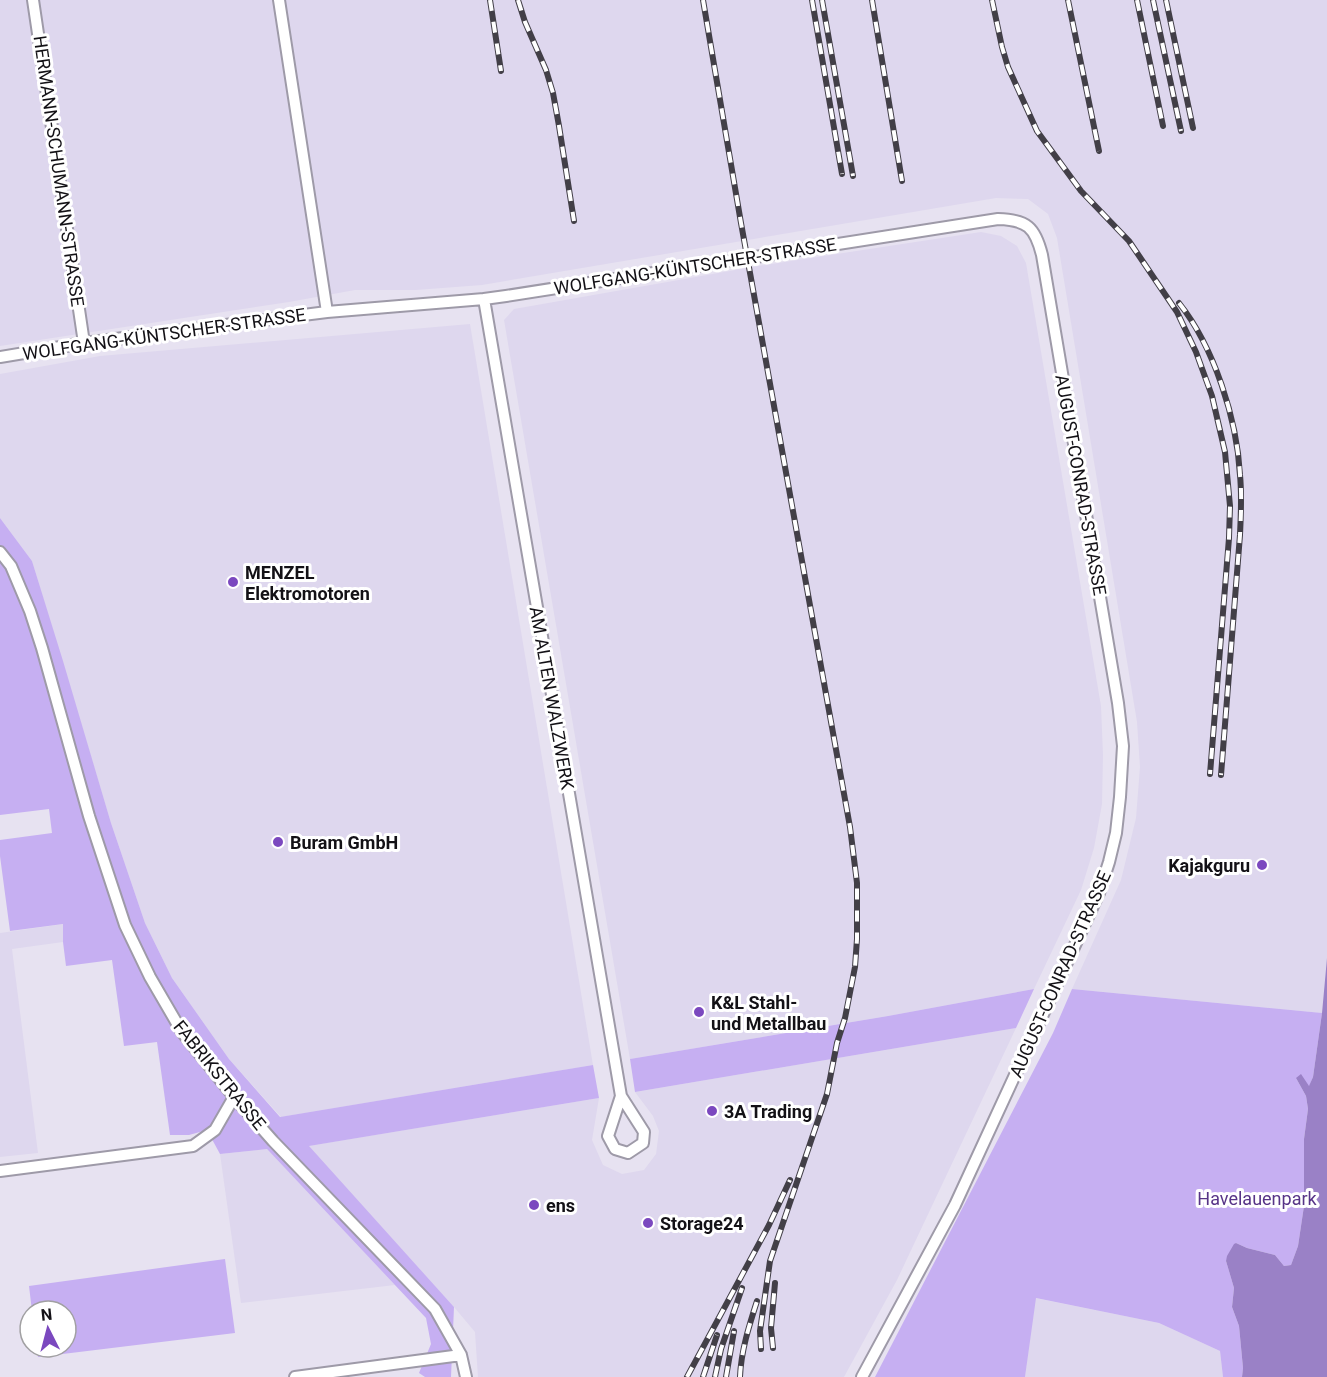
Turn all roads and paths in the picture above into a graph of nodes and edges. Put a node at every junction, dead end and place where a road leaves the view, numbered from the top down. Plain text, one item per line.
1 (33, 0) edge
2 (279, 0) edge
3 (1042, 255) joint
4 (484, 299) junction
5 (327, 312) junction
6 (84, 343) junction
7 (0, 357) edge
8 (0, 552) edge
9 (621, 1096) junction
10 (234, 1097) junction
11 (0, 1171) edge
12 (461, 1355) junction
13 (295, 1377) edge
14 (466, 1377) edge
15 (862, 1377) edge

1 - 6 street, HERMANN-SCHUMANN-STRASSE
2 - 5 street, WOLFGANG-KÜNTSCHER-STRASSE
3 - 4 street, WOLFGANG-KÜNTSCHER-STRASSE
3 - 15 street, AUGUST-CONRAD-STRASSE
4 - 5 street, WOLFGANG-KÜNTSCHER-STRASSE
4 - 9 street, AM ALTEN WALZWERK
5 - 6 street, WOLFGANG-KÜNTSCHER-STRASSE
6 - 7 street, WOLFGANG-KÜNTSCHER-STRASSE
8 - 10 street, FABRIKSTRASSE
9 - 9 street, AM ALTEN WALZWERK
10 - 11 street
10 - 12 street, FABRIKSTRASSE
12 - 13 street
12 - 14 street, FABRIKSTRASSE

